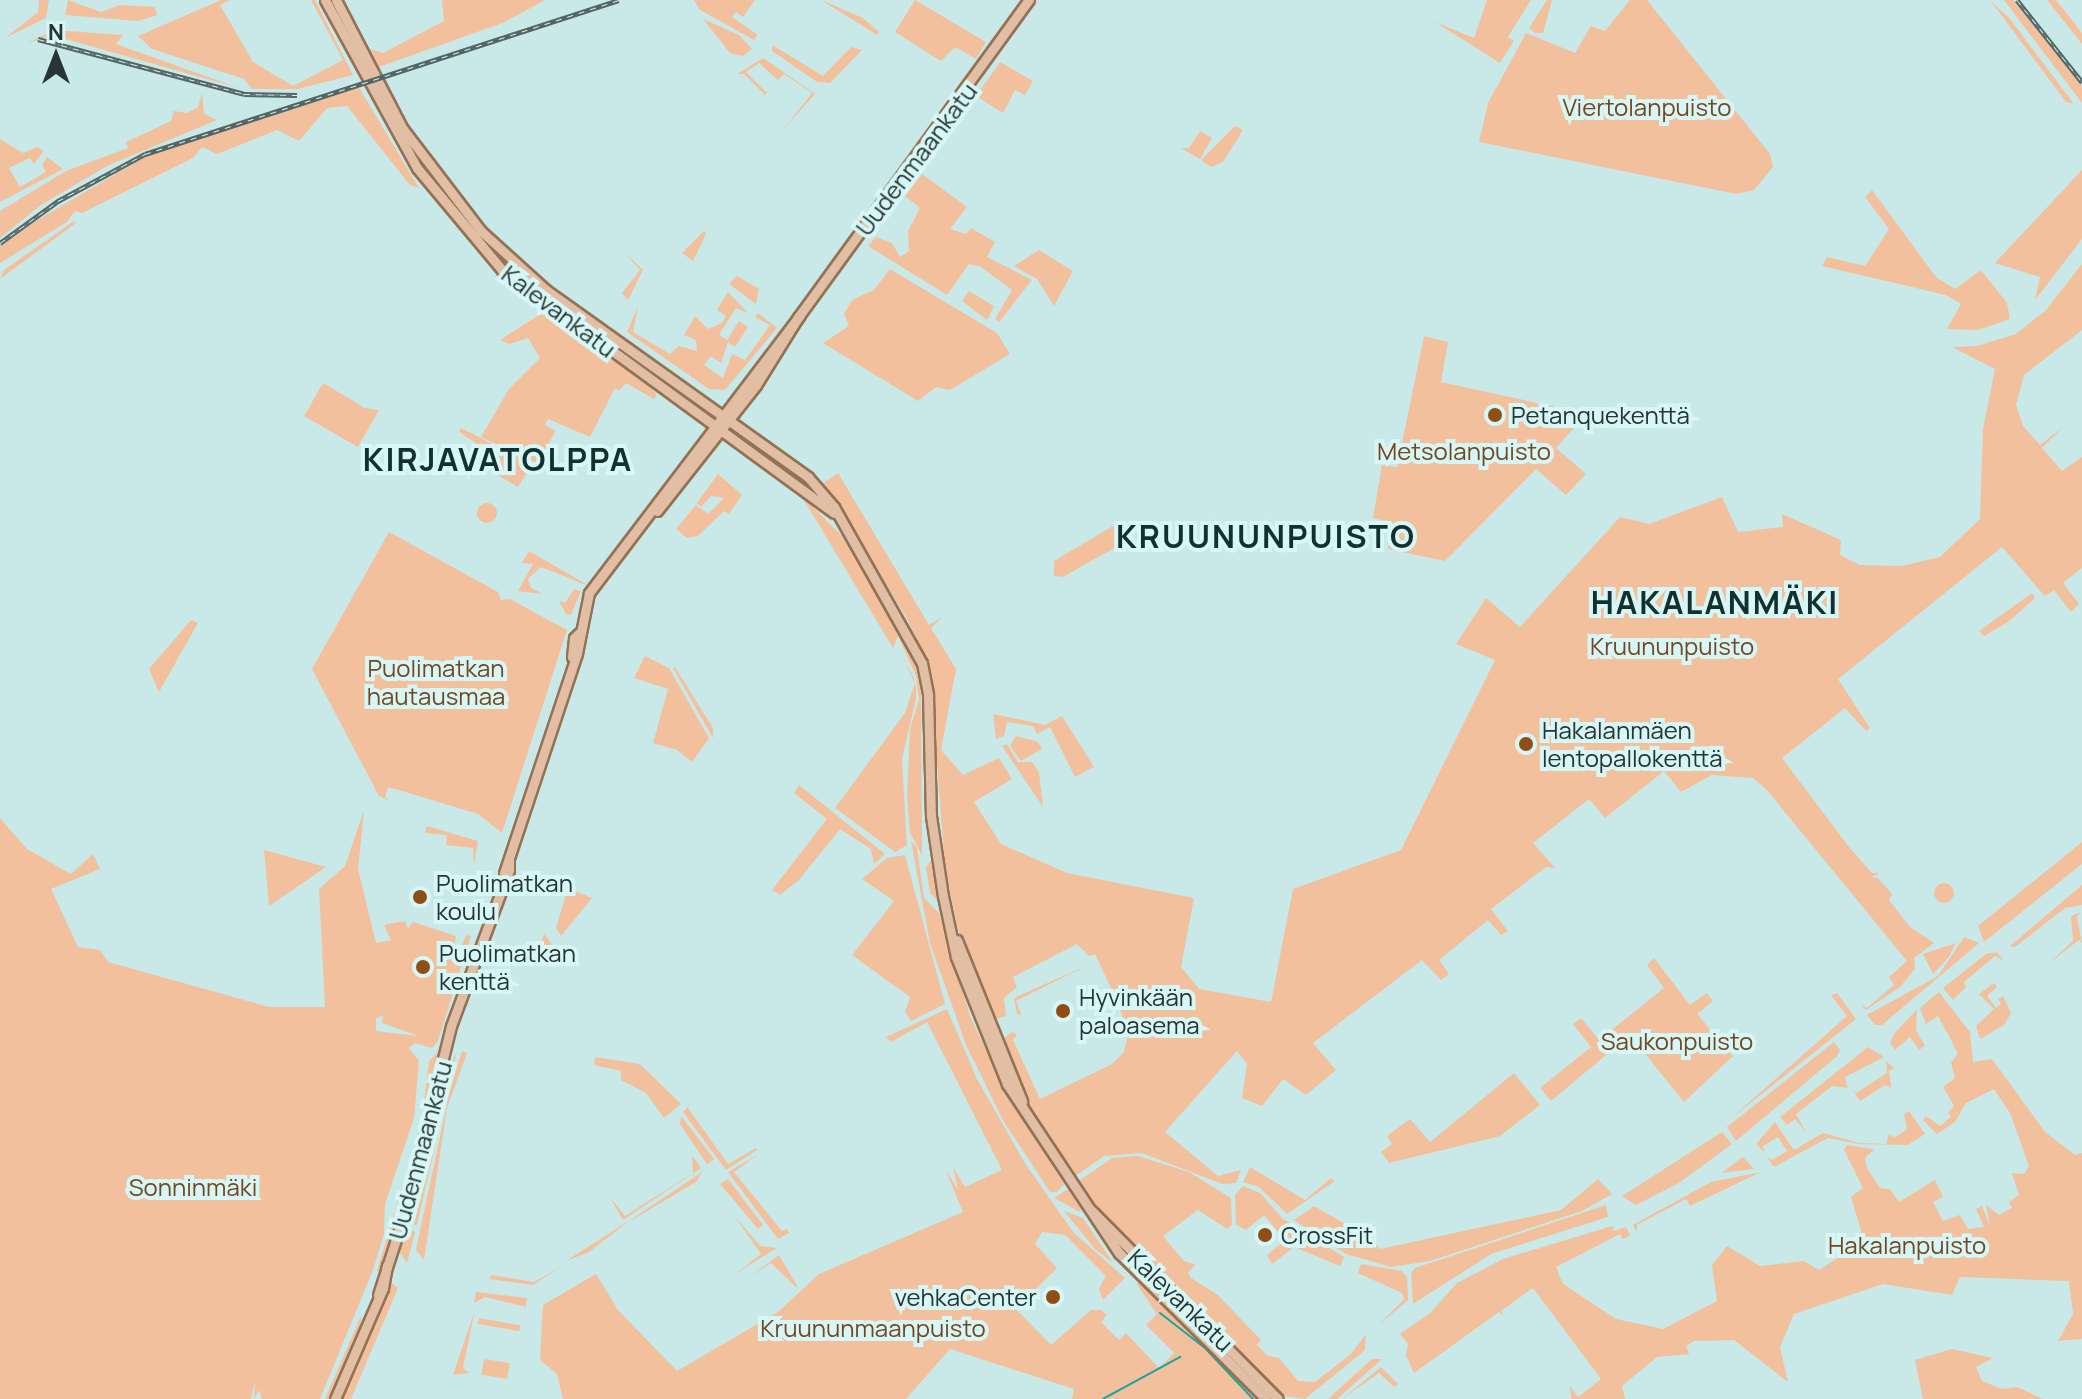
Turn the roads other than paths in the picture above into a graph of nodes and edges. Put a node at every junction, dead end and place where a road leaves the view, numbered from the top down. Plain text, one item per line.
1 (325, 0) edge
2 (336, 0) edge
3 (1029, 0) edge
4 (726, 417) junction
5 (718, 426) junction
6 (838, 516) junction
7 (1084, 1203) junction
8 (335, 1399) edge
9 (1266, 1399) edge
10 (1278, 1399) edge

1 - 5 main road, Kalevankatu
2 - 4 main road, Kalevankatu
3 - 4 main road, Uudenmaankatu
4 - 5 main road, Uudenmaankatu
4 - 6 main road, Kalevankatu
5 - 6 main road, Kalevankatu
5 - 8 main road, Uudenmaankatu
6 - 7 main road, Kalevankatu
7 - 9 main road, Kalevankatu
7 - 10 main road, Kalevankatu

